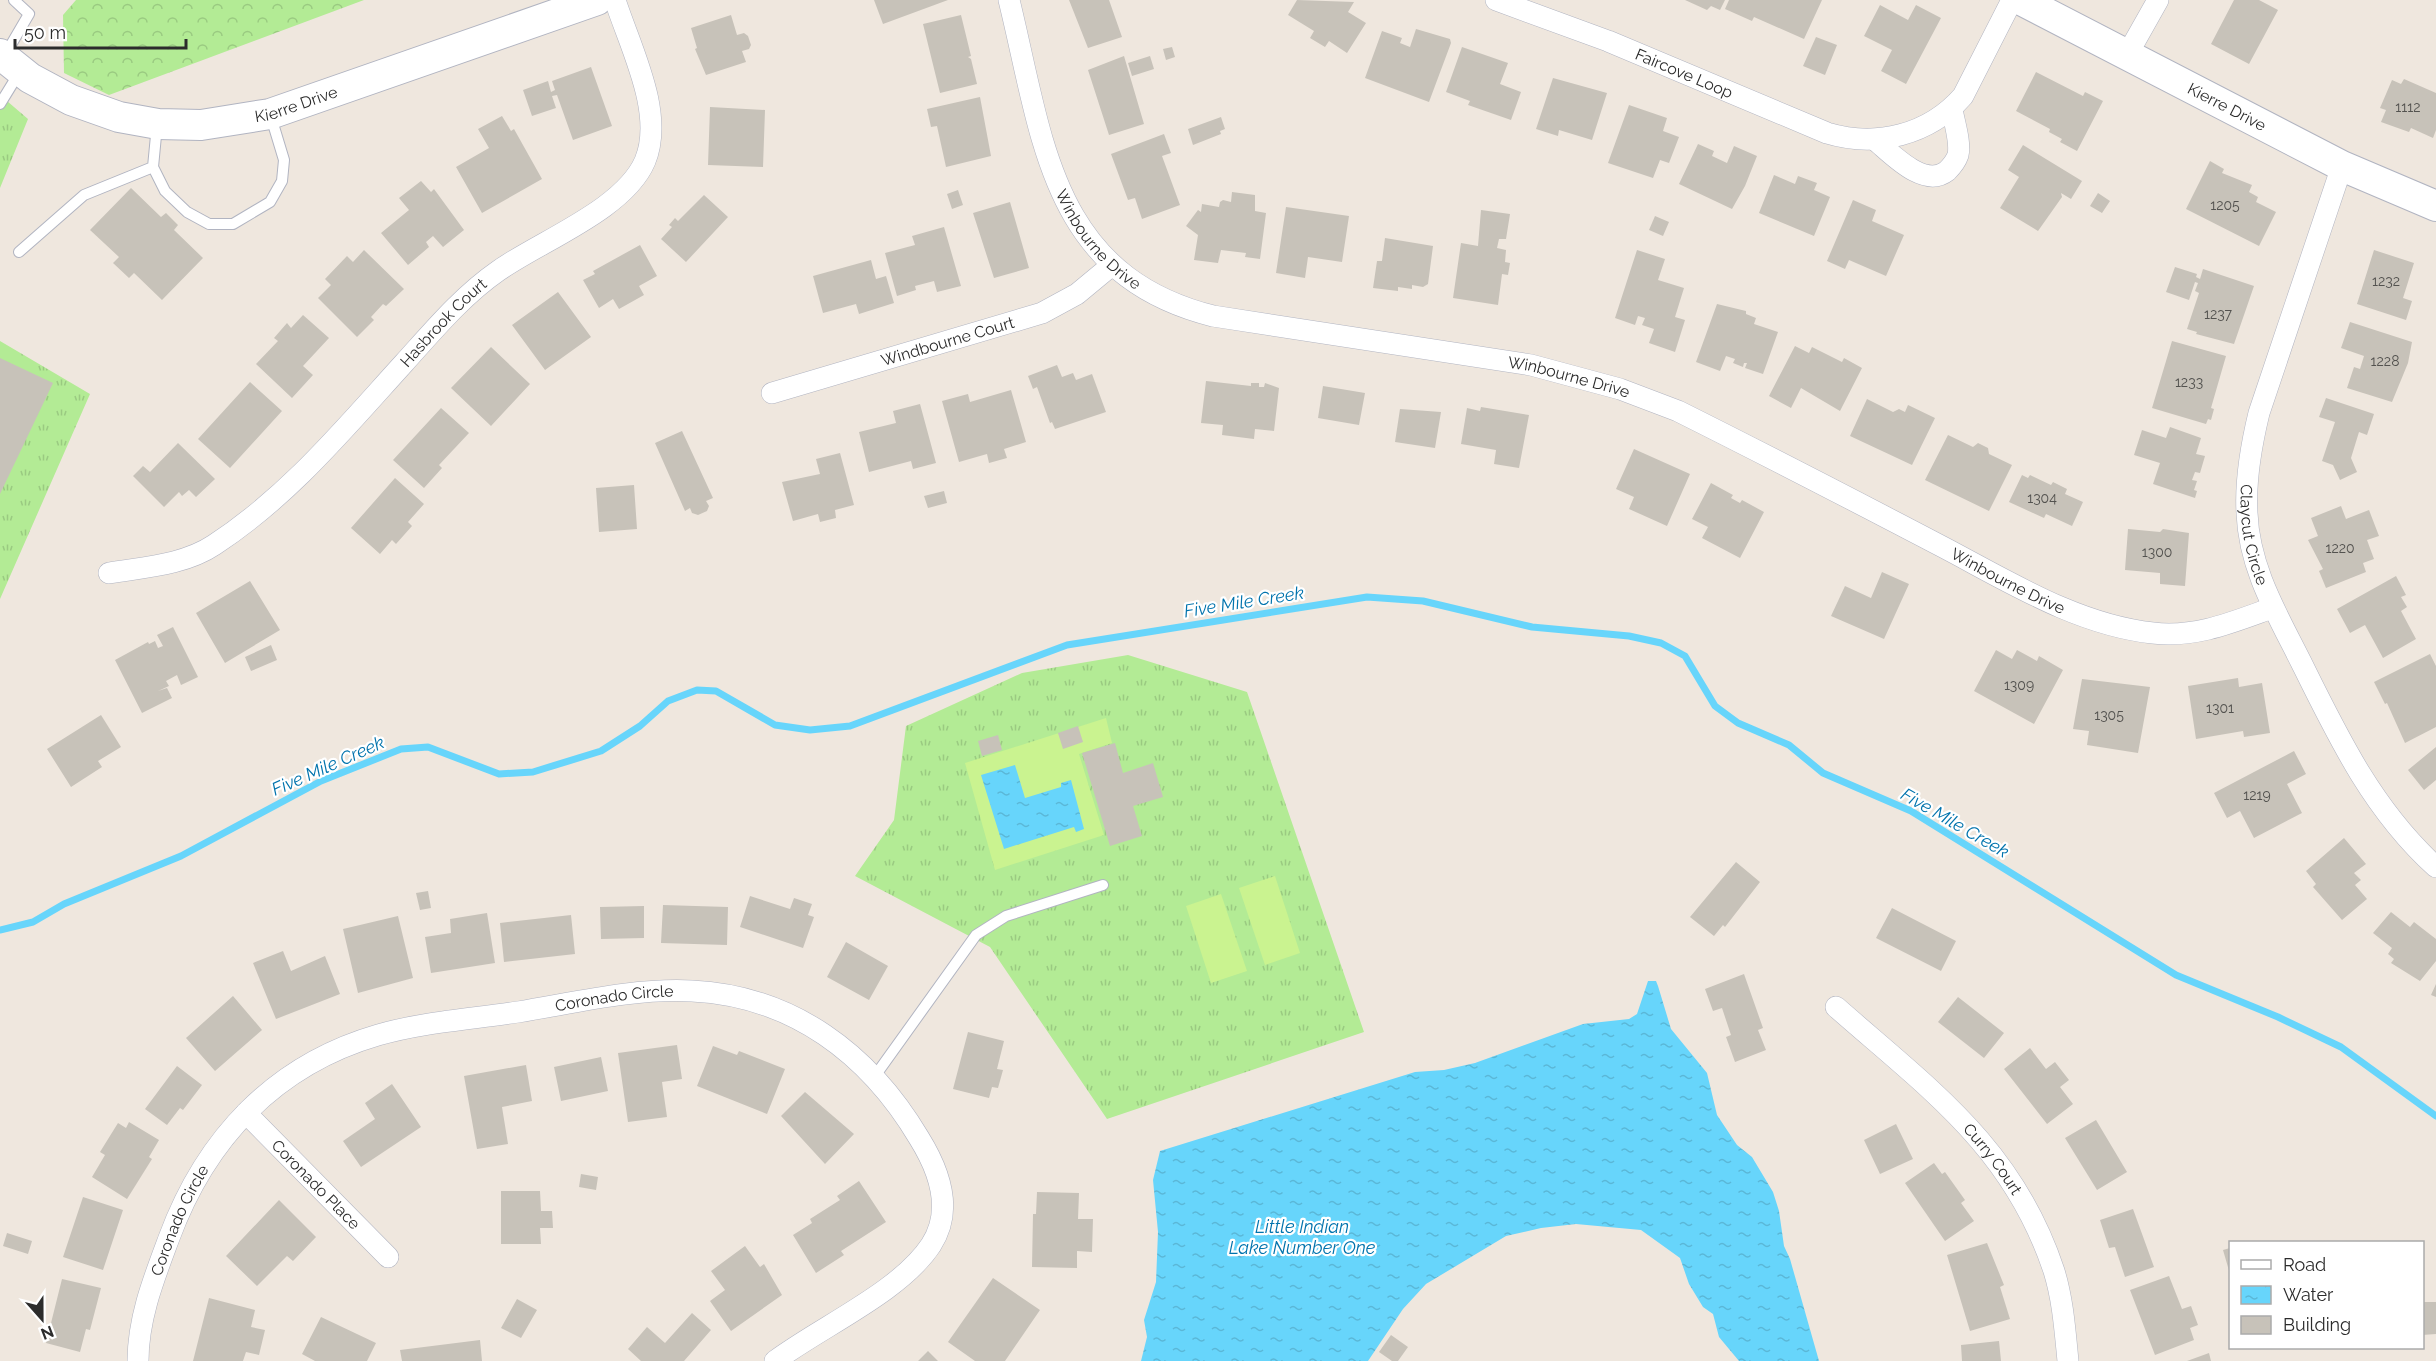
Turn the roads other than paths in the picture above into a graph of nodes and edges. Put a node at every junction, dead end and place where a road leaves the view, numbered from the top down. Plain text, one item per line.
1 (14, 0) edge
2 (597, 0) edge
3 (615, 0) edge
4 (1009, 0) edge
5 (1496, 0) edge
6 (2012, 0) edge
7 (2021, 0) edge
8 (2158, 0) edge
9 (2127, 55) junction
10 (8, 61) edge
11 (0, 104) edge
12 (1952, 109) junction
13 (270, 114) junction
14 (158, 124) junction
15 (1875, 140) junction
16 (153, 166) junction
17 (2342, 166) junction
18 (2436, 206) edge
19 (19, 252) dead end
20 (1112, 265) junction
21 (772, 393) dead end
22 (109, 573) dead end
23 (2272, 608) junction
24 (2436, 867) edge
25 (1103, 885) dead end
26 (1836, 1006) dead end
27 (875, 1076) junction
28 (246, 1113) junction
29 (388, 1257) dead end
30 (138, 1361) edge
31 (775, 1361) edge
32 (2068, 1361) edge

1 - 10 lane
2 - 13 street, Kierre Drive
3 - 22 street, Hasbrook Court
4 - 20 street, Winbourne Drive
5 - 15 street, Faircove Loop
6 - 12 street, Faircove Loop
7 - 9 street, Kierre Drive
8 - 9 street
9 - 17 street, Kierre Drive
10 - 11 lane
10 - 14 street, Kierre Drive
12 - 15 street, Faircove Loop
12 - 15 street
13 - 14 street, Kierre Drive
13 - 16 lane
14 - 16 lane
16 - 19 lane
17 - 18 street, Kierre Drive
17 - 23 street, Claycut Circle
20 - 21 street, Windbourne Court
20 - 23 street, Winbourne Drive
23 - 24 street, Claycut Circle
25 - 27 lane
26 - 32 street, Curry Court
27 - 28 street, Coronado Circle
27 - 31 street, Coronado Circle
28 - 29 street, Coronado Place
28 - 30 street, Coronado Circle

